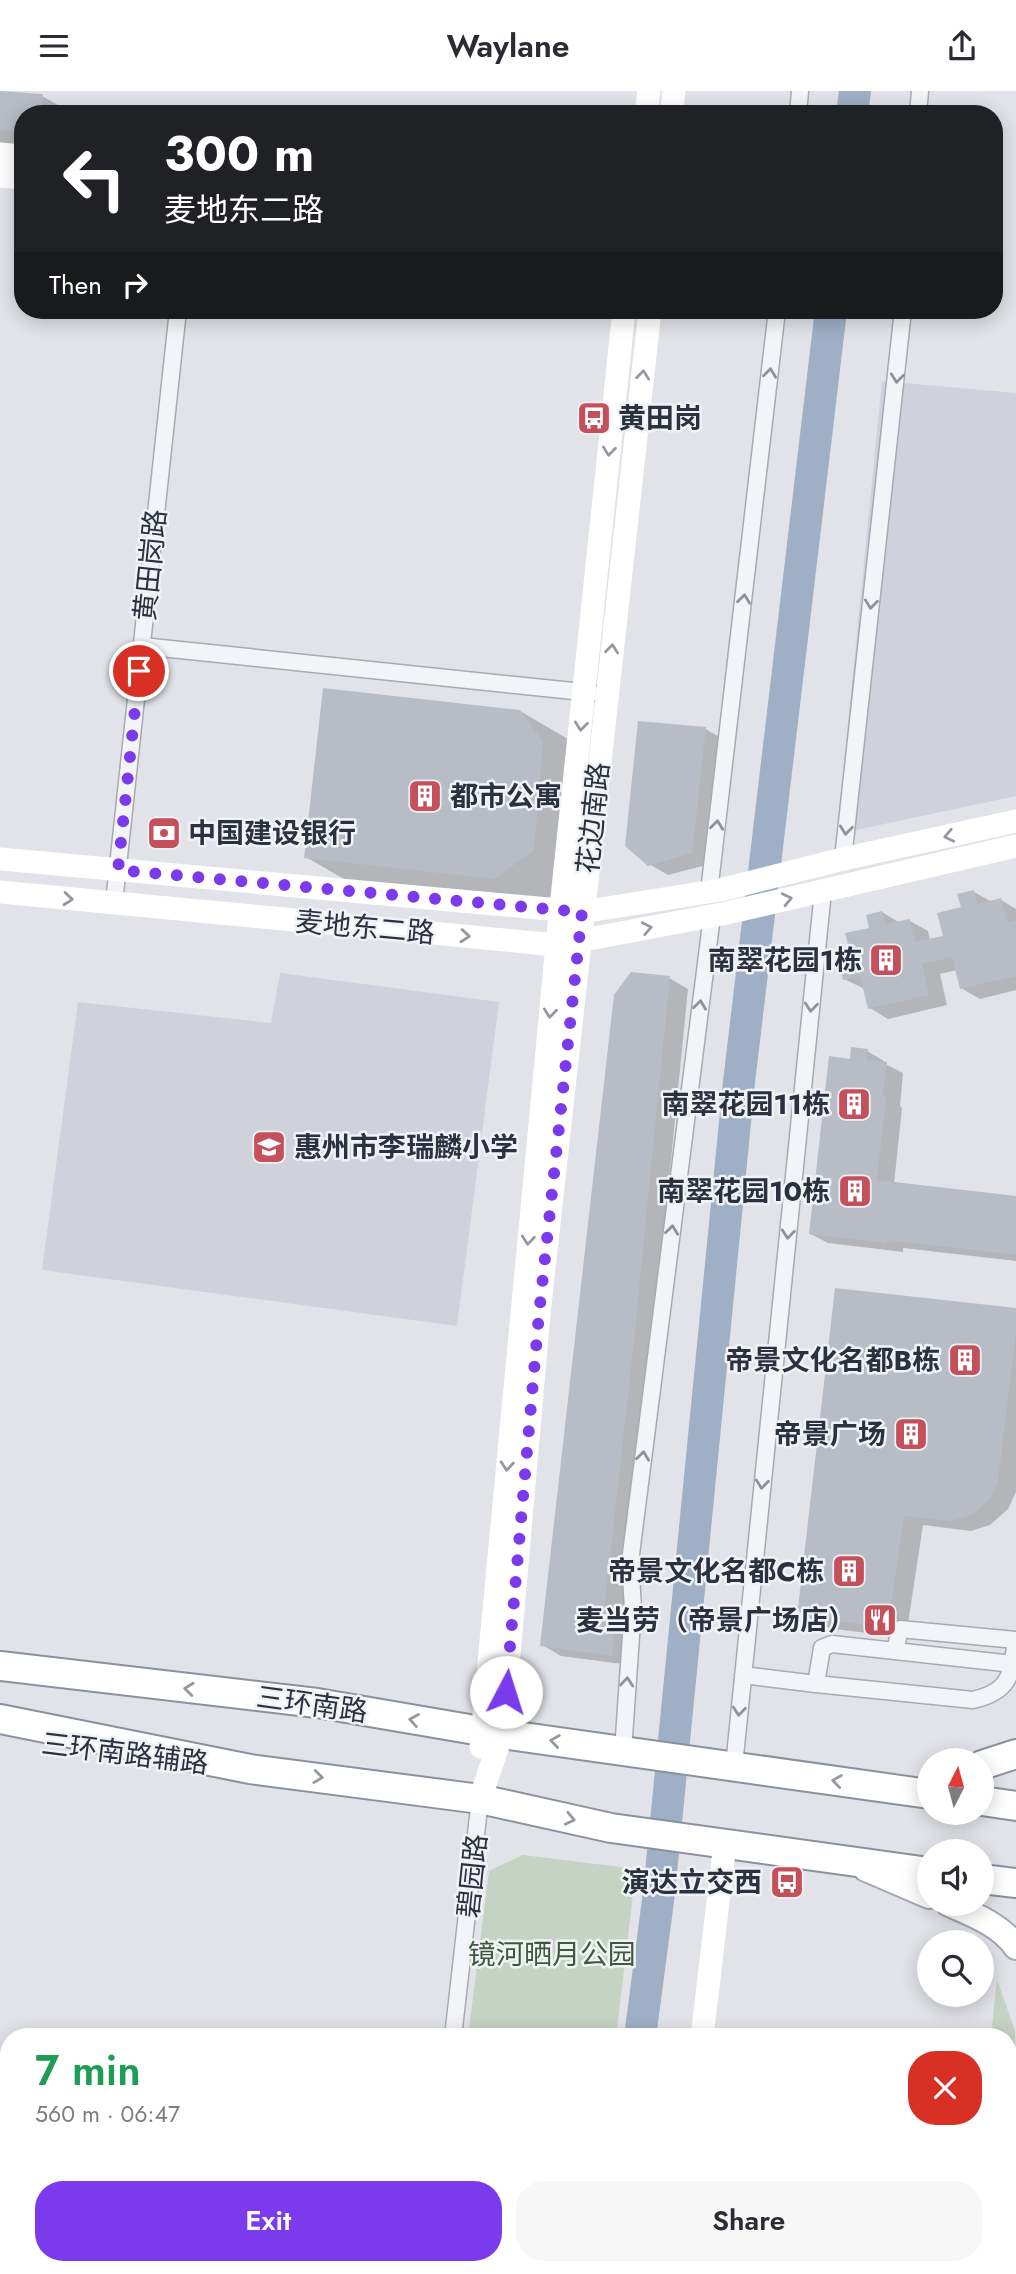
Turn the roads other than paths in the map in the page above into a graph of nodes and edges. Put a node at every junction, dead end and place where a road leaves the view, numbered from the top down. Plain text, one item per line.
1 (177, 319) edge
2 (623, 319) edge
3 (649, 319) edge
4 (776, 319) edge
5 (902, 319) edge
6 (142, 646) junction
7 (595, 694) junction
8 (1016, 821) edge
9 (1016, 846) edge
10 (0, 859) edge
11 (843, 859) junction
12 (118, 870) junction
13 (715, 891) junction
14 (823, 891) junction
15 (0, 893) edge
16 (114, 903) junction
17 (572, 911) junction
18 (720, 914) junction
19 (580, 941) junction
20 (557, 945) junction
21 (1016, 1640) edge
22 (0, 1646) edge
23 (895, 1651) junction
24 (1013, 1664) junction
25 (0, 1666) edge
26 (743, 1675) junction
27 (104, 1680) junction
28 (816, 1684) junction
29 (0, 1719) edge
30 (492, 1732) junction
31 (0, 1737) edge
32 (623, 1751) junction
33 (1016, 1754) edge
34 (994, 1761) edge
35 (734, 1766) junction
36 (250, 1769) junction
37 (917, 1778) edge
38 (872, 1786) junction
39 (917, 1792) edge
40 (480, 1799) junction
41 (994, 1803) edge
42 (1016, 1806) edge
43 (725, 1843) junction
44 (846, 1860) junction
45 (917, 1870) edge
46 (994, 1881) edge
47 (1016, 1884) edge
48 (917, 1891) edge
49 (976, 1916) edge
50 (1016, 1947) edge
51 (454, 2028) edge
52 (703, 2028) edge

1 - 6 street, 黄田岗路
2 -> 7 street, 花边南路
7 -> 3 street, 花边南路
13 -> 4 street
5 -> 11 street
6 - 7 street
6 - 12 street, 黄田岗路
7 - 17 street, 花边南路
8 -> 11 street
9 - 14 street, 麦地东二路
10 - 12 street, 麦地东二路
11 - 13 street, 麦地东二路
12 - 16 street, 黄田岗路
12 - 17 street, 麦地东二路
13 - 17 street, 麦地东二路
18 -> 14 street, 麦地东二路
14 -> 26 street
15 -> 16 street, 麦地东二路
16 -> 20 street, 麦地东二路
17 - 19 street, 花边南路
17 - 20 street, 花边南路
19 -> 18 street, 麦地东二路
32 -> 18 street
19 - 20 street, 麦地东二路
19 - 30 street, 花边南路
20 -> 30 street, 花边南路
21 - 23 street
21 - 24 street
22 - 27 highway
23 - 24 street
23 - 28 street
24 - 28 street
25 - 27 highway, 三环南路
26 - 28 street
26 -> 35 street
30 -> 27 highway, 三环南路
29 - 36 highway
32 -> 30 highway, 三环南路
30 - 40 street, 花边南路
31 - 36 highway, 三环南路辅路
32 - 35 highway, 三环南路
33 - 34 highway
38 -> 35 highway
36 -> 40 highway
37 - 38 highway
38 - 39 highway
40 -> 43 highway
40 - 51 street, 碧园路
41 - 42 highway
43 - 44 highway
43 - 52 street
44 - 45 highway
44 - 48 main road
46 - 47 highway
49 - 50 main road

